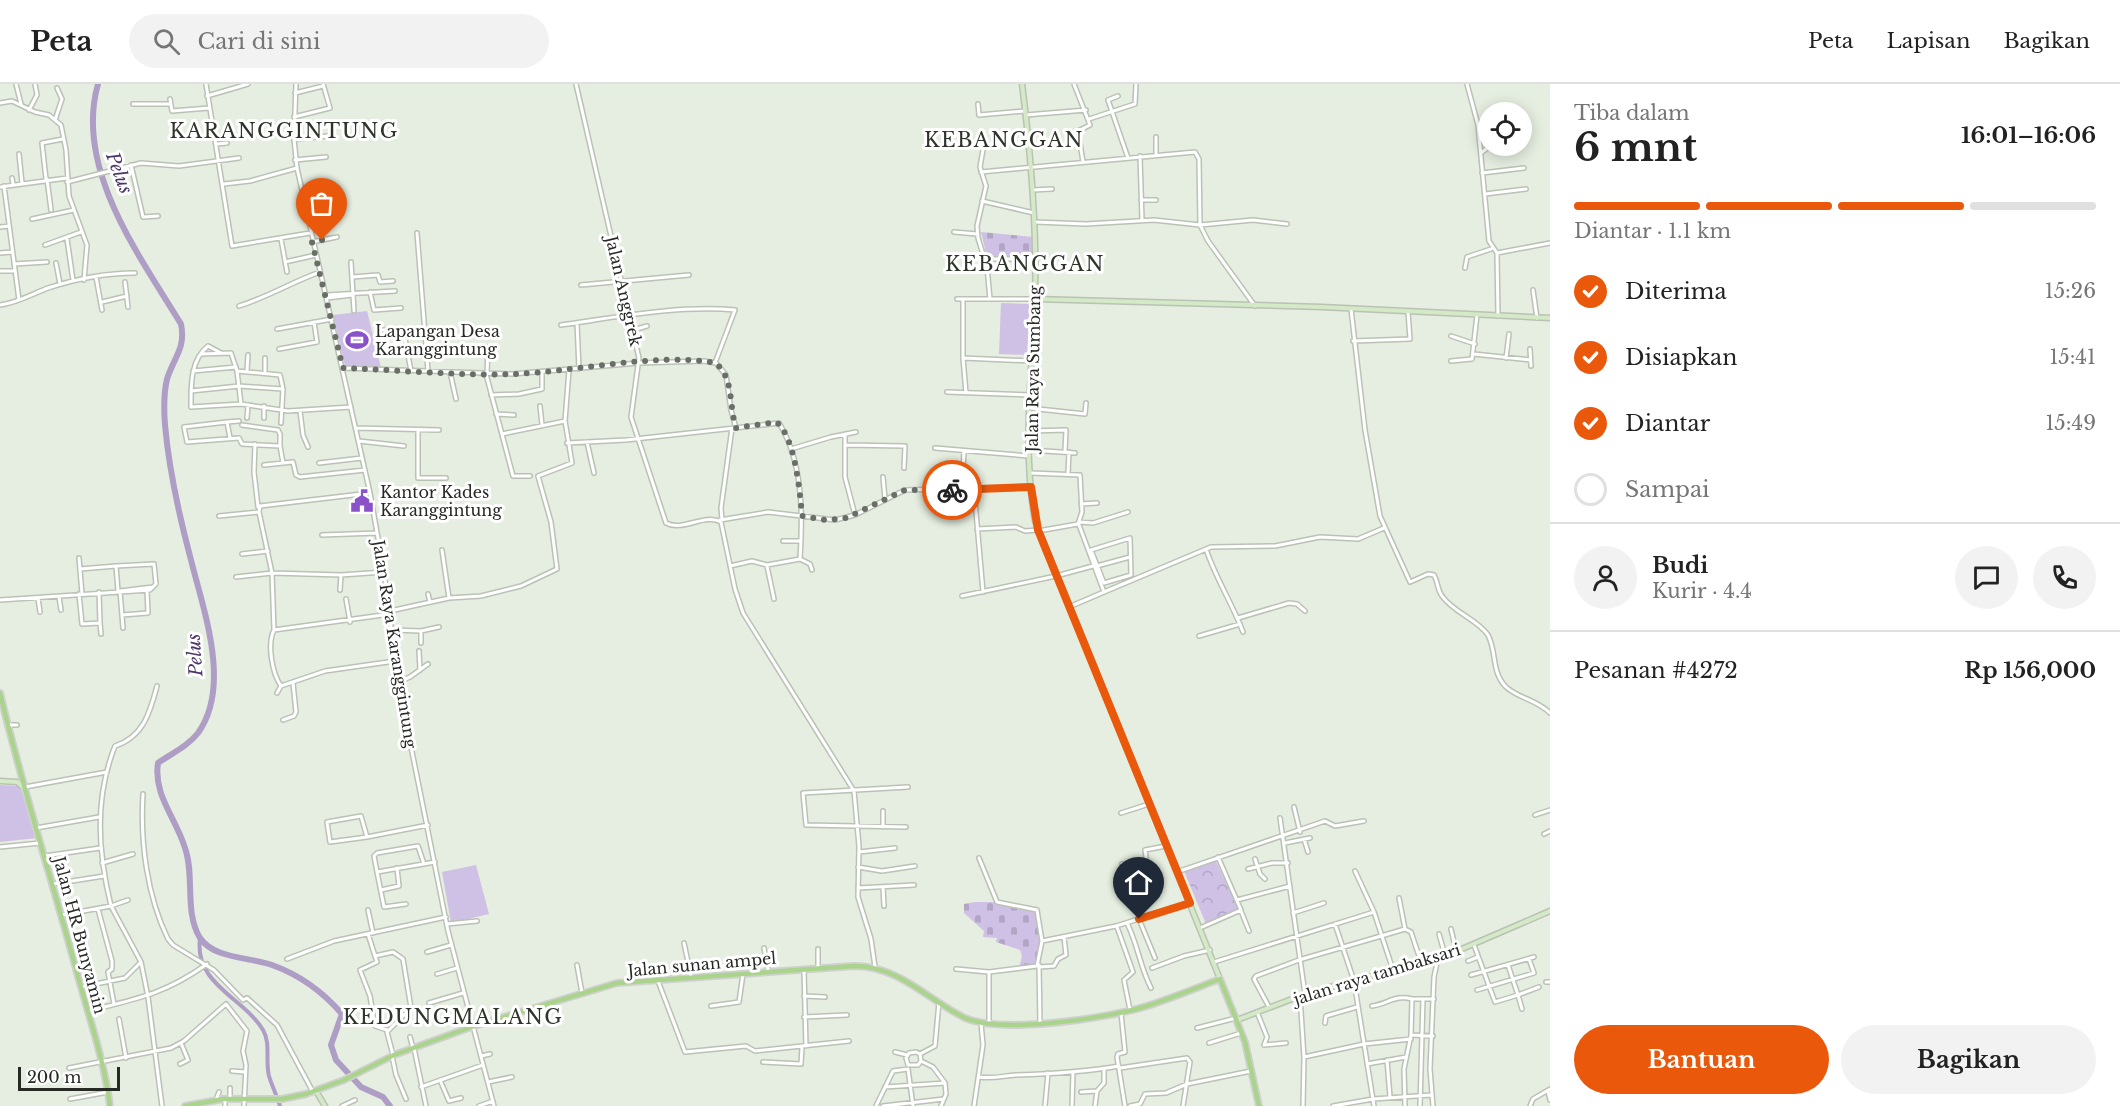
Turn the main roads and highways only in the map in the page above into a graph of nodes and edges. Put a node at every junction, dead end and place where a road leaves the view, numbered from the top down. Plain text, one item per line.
1 (0, 693) edge
2 (110, 1106) edge
3 (185, 1106) edge
4 (1259, 1106) edge

1 - 2 main road, Jalan HR Bunyamin
3 - 4 main road, Jalan sunan ampel

